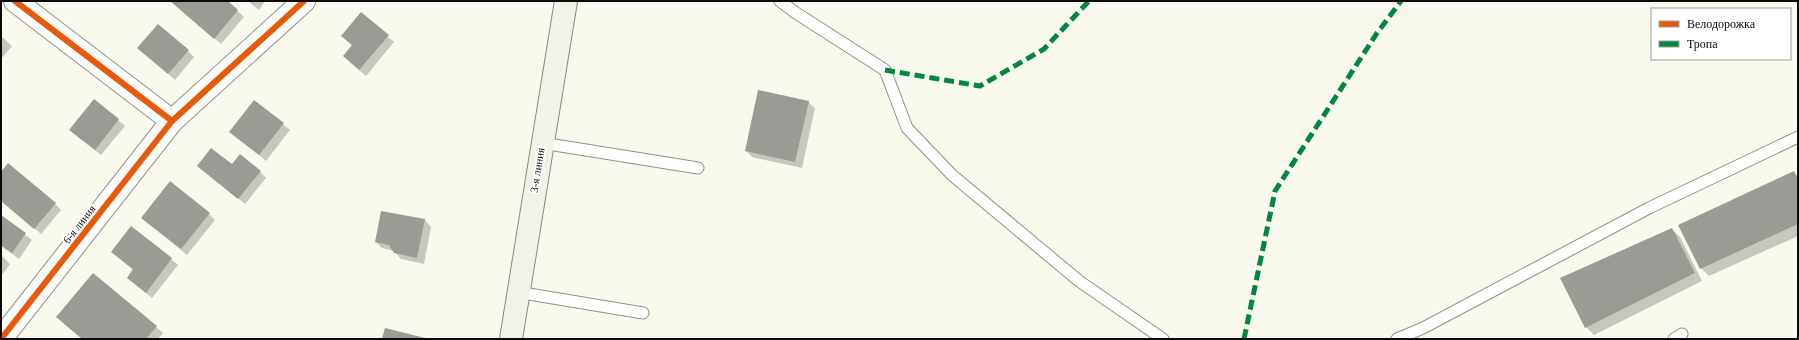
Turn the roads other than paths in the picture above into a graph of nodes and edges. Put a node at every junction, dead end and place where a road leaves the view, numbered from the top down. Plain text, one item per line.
1 (15, 1) edge
2 (304, 1) edge
3 (566, 1) edge
4 (780, 1) edge
5 (172, 121) junction
6 (1798, 137) edge
7 (542, 142) junction
8 (698, 168) dead end
9 (517, 292) junction
10 (643, 313) dead end
11 (1, 339) edge
12 (511, 339) edge
13 (1163, 339) edge
14 (1397, 339) edge

1 - 5 street
2 - 5 street, 6-я линия
3 - 7 main road, 3-я линия
4 - 13 lane
5 - 11 street, 6-я линия
6 - 14 lane
7 - 8 lane
7 - 9 main road, 3-я линия
9 - 10 lane
9 - 12 main road, 3-я линия

